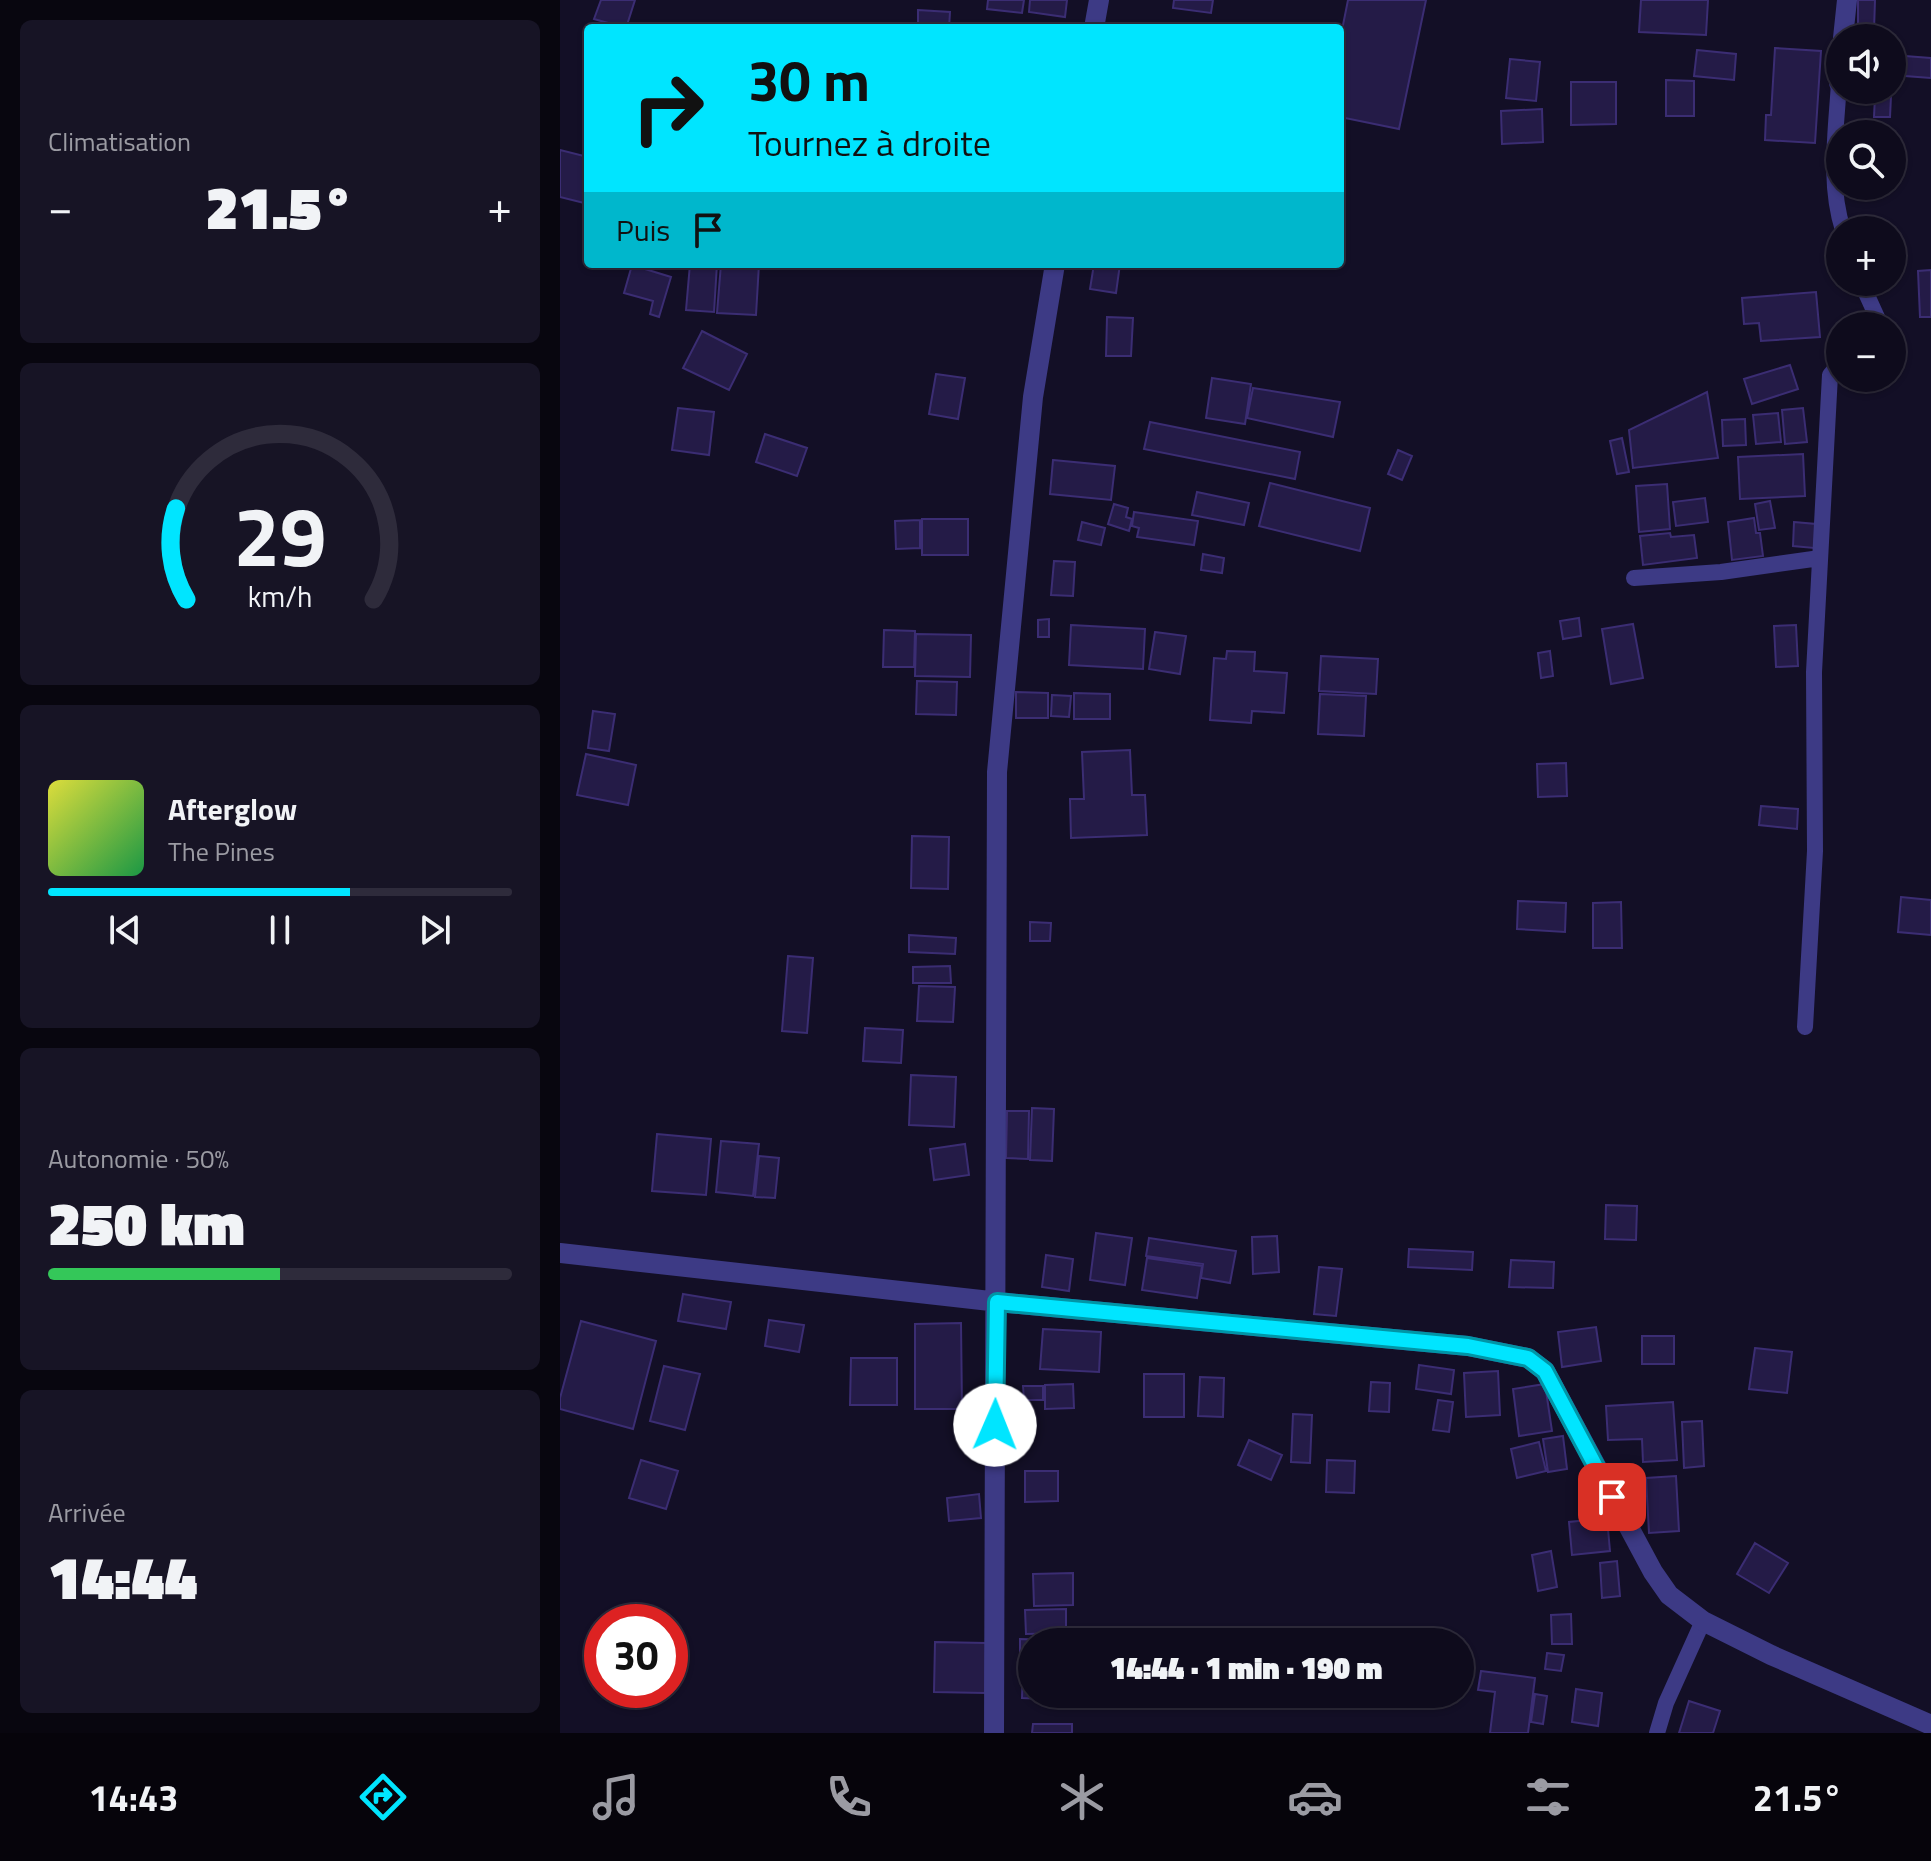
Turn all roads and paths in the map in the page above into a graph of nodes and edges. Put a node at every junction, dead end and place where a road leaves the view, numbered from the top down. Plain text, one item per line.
1 (1099, 0) edge
2 (1847, 0) edge
3 (1095, 24) edge
4 (1844, 24) edge
5 (1838, 104) edge
6 (1839, 216) edge
7 (1054, 268) edge
8 (1829, 392) edge
9 (1820, 558) junction
10 (1634, 578) dead end
11 (1805, 1027) dead end
12 (560, 1253) edge
13 (997, 1302) junction
14 (1703, 1621) junction
15 (1931, 1725) edge
16 (994, 1733) edge
17 (1657, 1733) edge

1 - 3 street
2 - 4 street
5 - 6 lane
7 - 13 street
8 - 9 lane
9 - 10 lane
9 - 11 lane
12 - 13 street
13 - 14 street
13 - 16 street
14 - 15 street
14 - 17 lane

